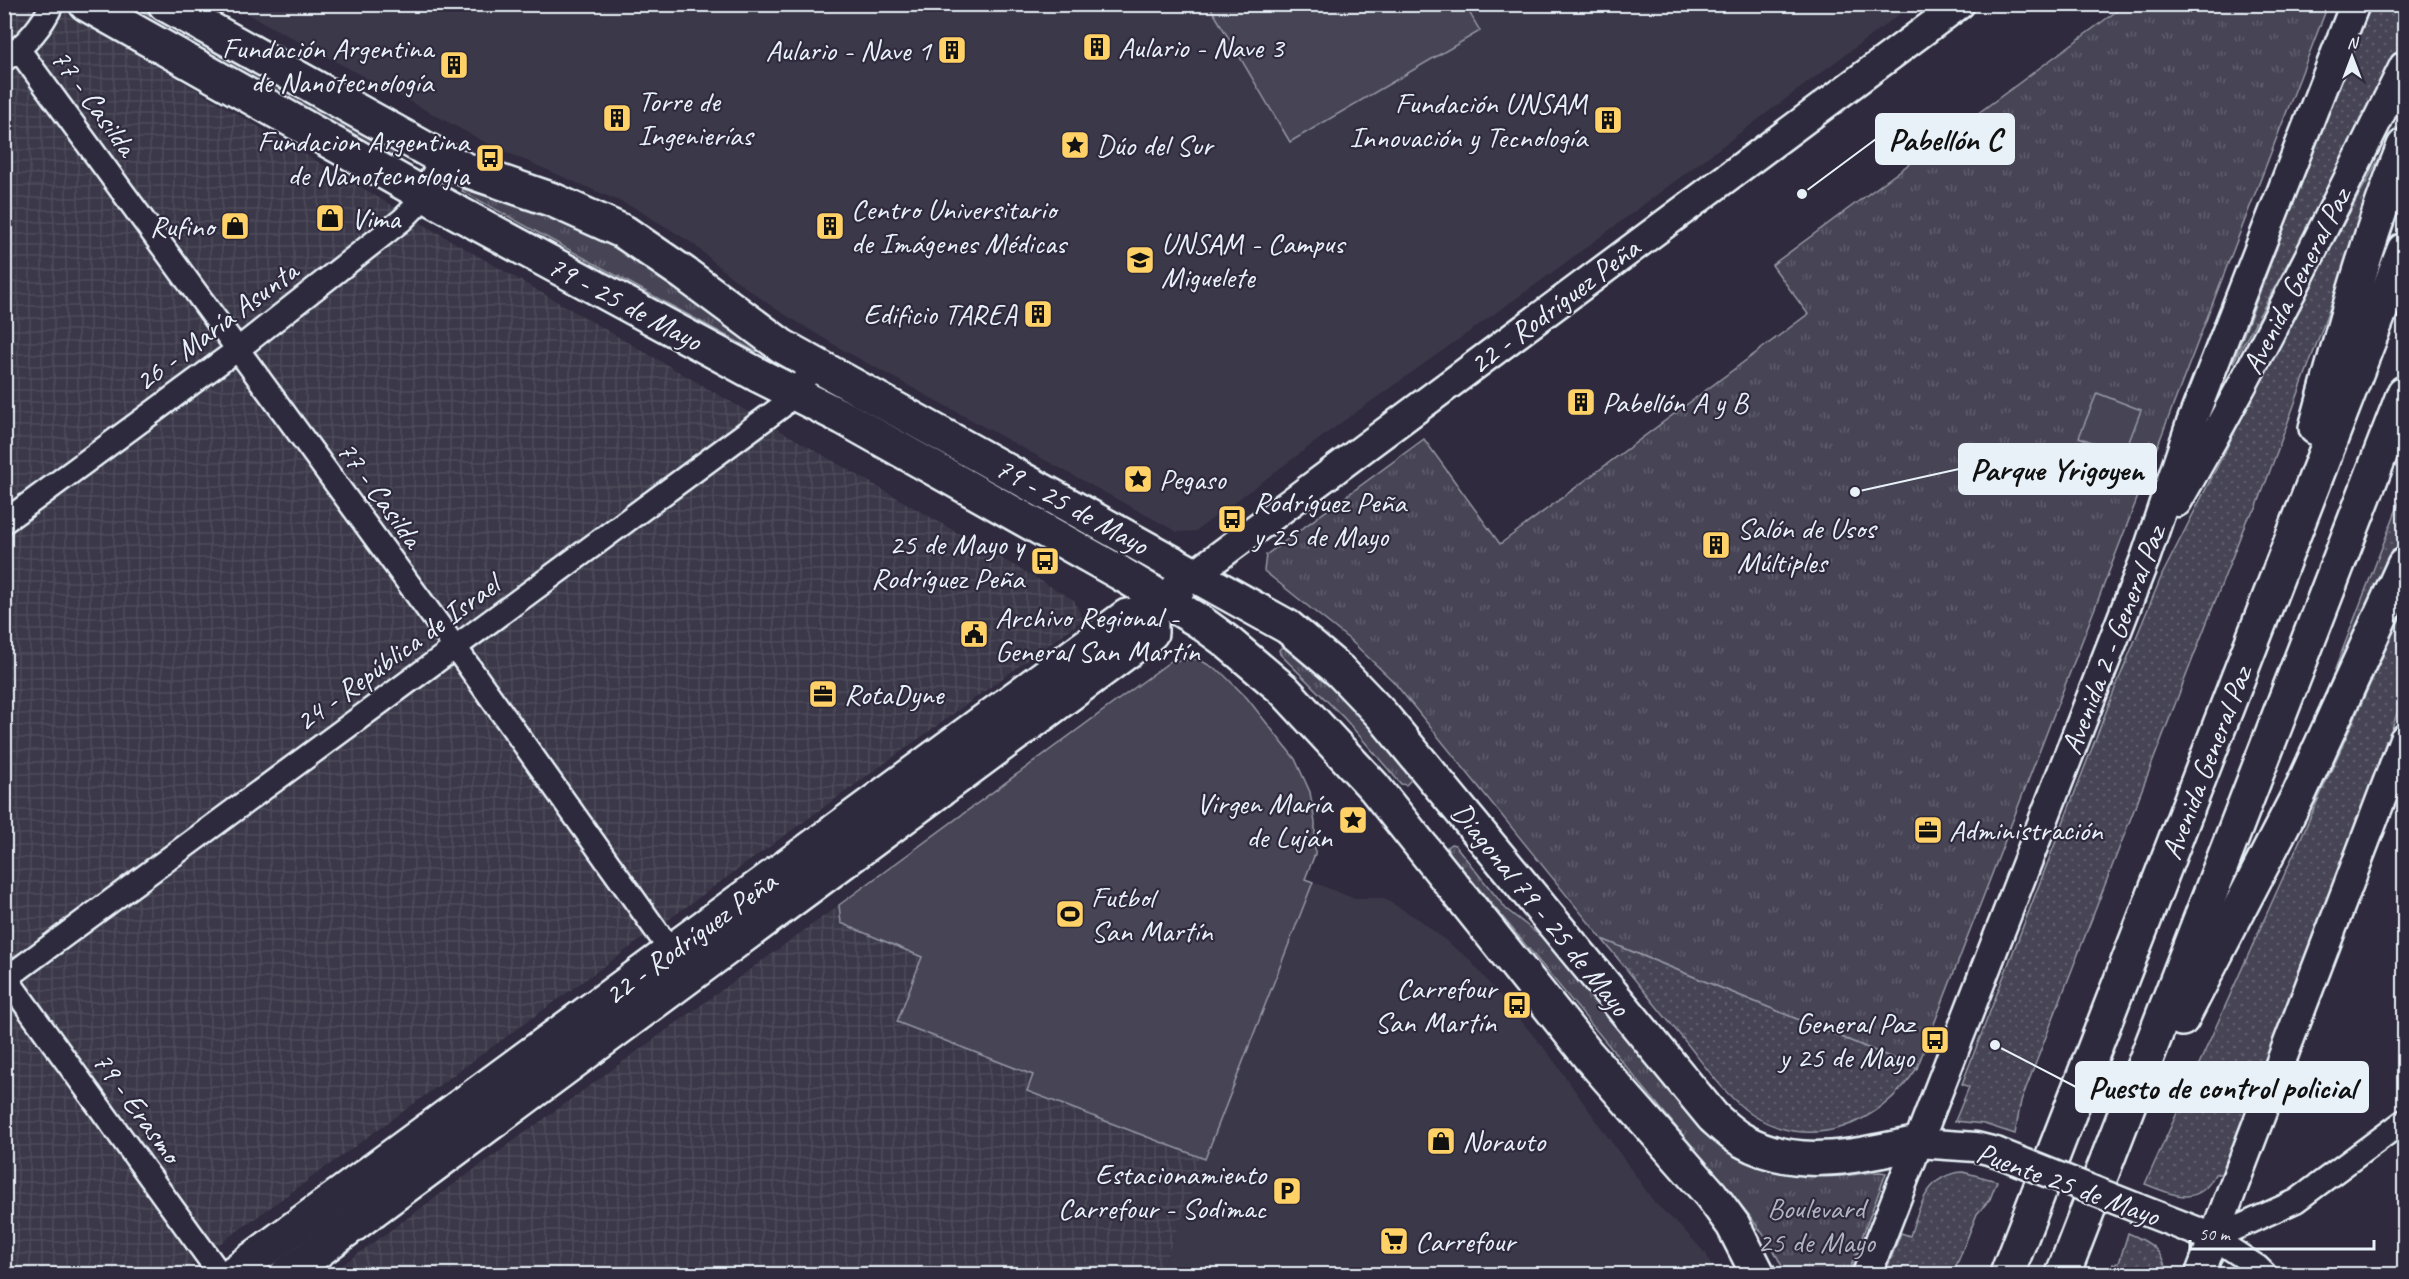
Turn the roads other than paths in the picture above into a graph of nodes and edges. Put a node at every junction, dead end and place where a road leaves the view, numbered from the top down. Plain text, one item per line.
1 (52, 4) edge
2 (86, 4) edge
3 (165, 4) edge
4 (1960, 4) edge
5 (2355, 4) edge
6 (12, 55) edge
7 (2404, 66) edge
8 (2404, 146) edge
9 (442, 158) junction
10 (423, 194) junction
11 (2404, 250) edge
12 (237, 350) junction
13 (816, 366) junction
14 (794, 392) junction
15 (2404, 393) edge
16 (4, 522) edge
17 (2146, 556) junction
18 (2404, 565) edge
19 (1195, 574) junction
20 (2273, 590) junction
21 (1157, 606) junction
22 (455, 647) junction
23 (2404, 739) edge
24 (681, 964) junction
25 (5, 978) edge
26 (2404, 1121) edge
27 (1918, 1143) junction
28 (2107, 1162) junction
29 (2214, 1238) junction
30 (220, 1275) edge
31 (232, 1275) edge
32 (286, 1275) edge
33 (1758, 1275) edge
34 (1867, 1275) edge
35 (2007, 1275) edge
36 (2063, 1275) edge
37 (2200, 1275) edge
38 (2265, 1275) edge

1 - 6 street
2 - 10 main road, 79 - 25 de Mayo
3 - 9 main road, 79 - 25 de Mayo
4 - 19 street, 22 - Rodríguez Peña
5 - 17 street, Avenida 2 - General Paz
6 - 12 street, 77 - Casilda
7 - 17 street, Avenida General Paz
8 - 20 main road
9 - 10 street, 26 - María Asunta
9 - 13 main road, 79 - 25 de Mayo
10 - 12 street, 26 - María Asunta
10 - 14 main road, 79 - 25 de Mayo
11 - 20 main road, Avenida General Paz
12 - 16 street, 26 - María Asunta
12 - 22 street, 77 - Casilda
13 - 14 street, 24 - República de Israel
13 - 19 main road, 79 - 25 de Mayo
14 - 21 main road, 79 - 25 de Mayo
14 - 22 street, 24 - República de Israel
15 - 28 main road, Avenida General Paz
17 - 27 street, Avenida 2 - General Paz
18 - 28 main road
19 - 21 main road, 22 - Rodríguez Peña
19 - 27 main road, Diagonal 79 - 25 de Mayo
20 - 35 main road, Avenida General Paz
21 - 24 main road, 22 - Rodríguez Peña
21 - 33 main road, Diagonal 79 - 25 de Mayo
22 - 24 street, 77 - Casilda
22 - 25 street, 24 - República de Israel
23 - 29 street
24 - 31 main road, 22 - Rodríguez Peña
24 - 32 main road, 22 - Rodríguez Peña
25 - 30 street, 79 - Erasmo
26 - 29 street
27 - 29 street, Puente 25 de Mayo, bridge
27 - 34 street, Avenida 2 - General Paz
28 - 36 main road, Avenida General Paz
29 - 37 street
29 - 38 street

